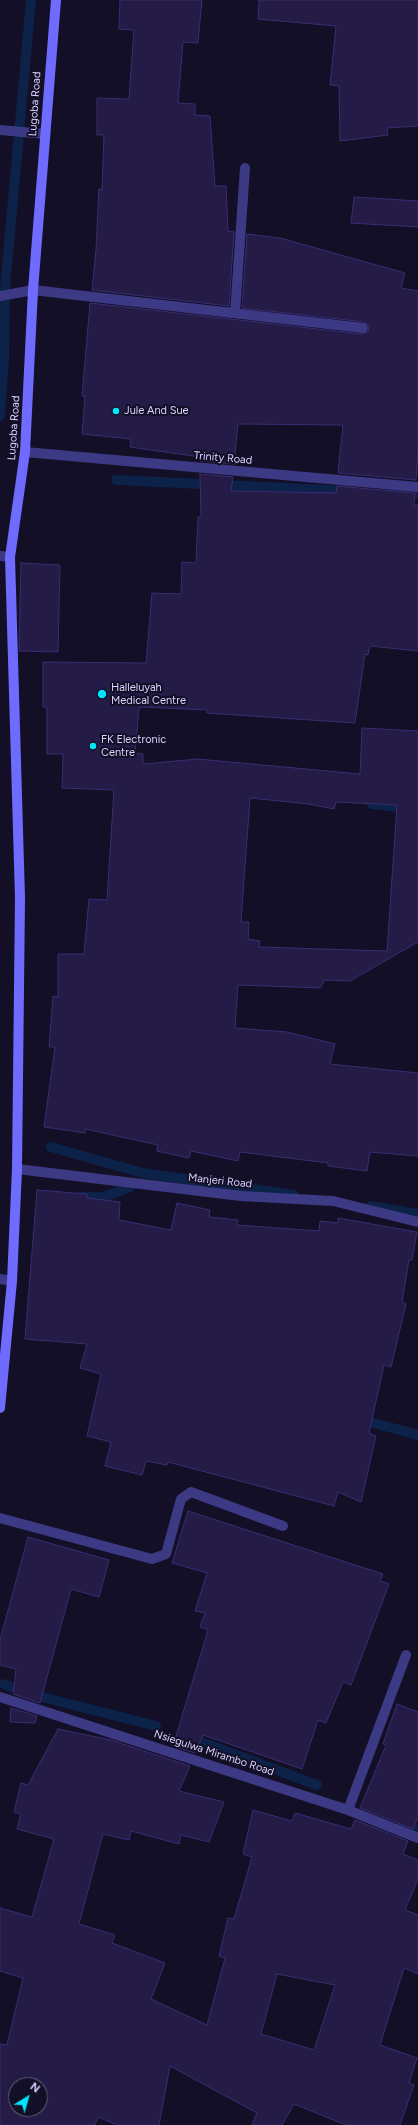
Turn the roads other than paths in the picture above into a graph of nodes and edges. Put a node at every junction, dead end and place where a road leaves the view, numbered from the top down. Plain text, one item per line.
1 (56, 0) edge
2 (0, 130) edge
3 (45, 134) junction
4 (245, 168) dead end
5 (33, 290) junction
6 (0, 296) edge
7 (235, 313) junction
8 (363, 328) dead end
9 (25, 452) junction
10 (418, 488) edge
11 (5, 557) edge
12 (17, 1169) junction
13 (418, 1222) edge
14 (0, 1279) edge
15 (12, 1281) junction
16 (0, 1408) edge
17 (0, 1518) edge
18 (283, 1526) dead end
19 (406, 1655) dead end
20 (0, 1697) edge
21 (348, 1810) junction
22 (418, 1838) edge

1 - 3 street, Lugoba Road
2 - 3 street
3 - 5 street, Lugoba Road
4 - 7 street
5 - 6 street
5 - 7 street
5 - 9 street, Lugoba Road
7 - 8 street
9 - 10 street, Trinity Road
9 - 11 street, Lugoba Road
11 - 12 street, Lugoba Road
12 - 13 street, Manjeri Road
12 - 15 street, Lugoba Road
14 - 15 street
15 - 16 street, Lugoba Road
17 - 18 street
19 - 21 street
20 - 21 street, Nsiegulwa Mirambo Road
21 - 22 street, Nsiegulwa Mirambo Road

